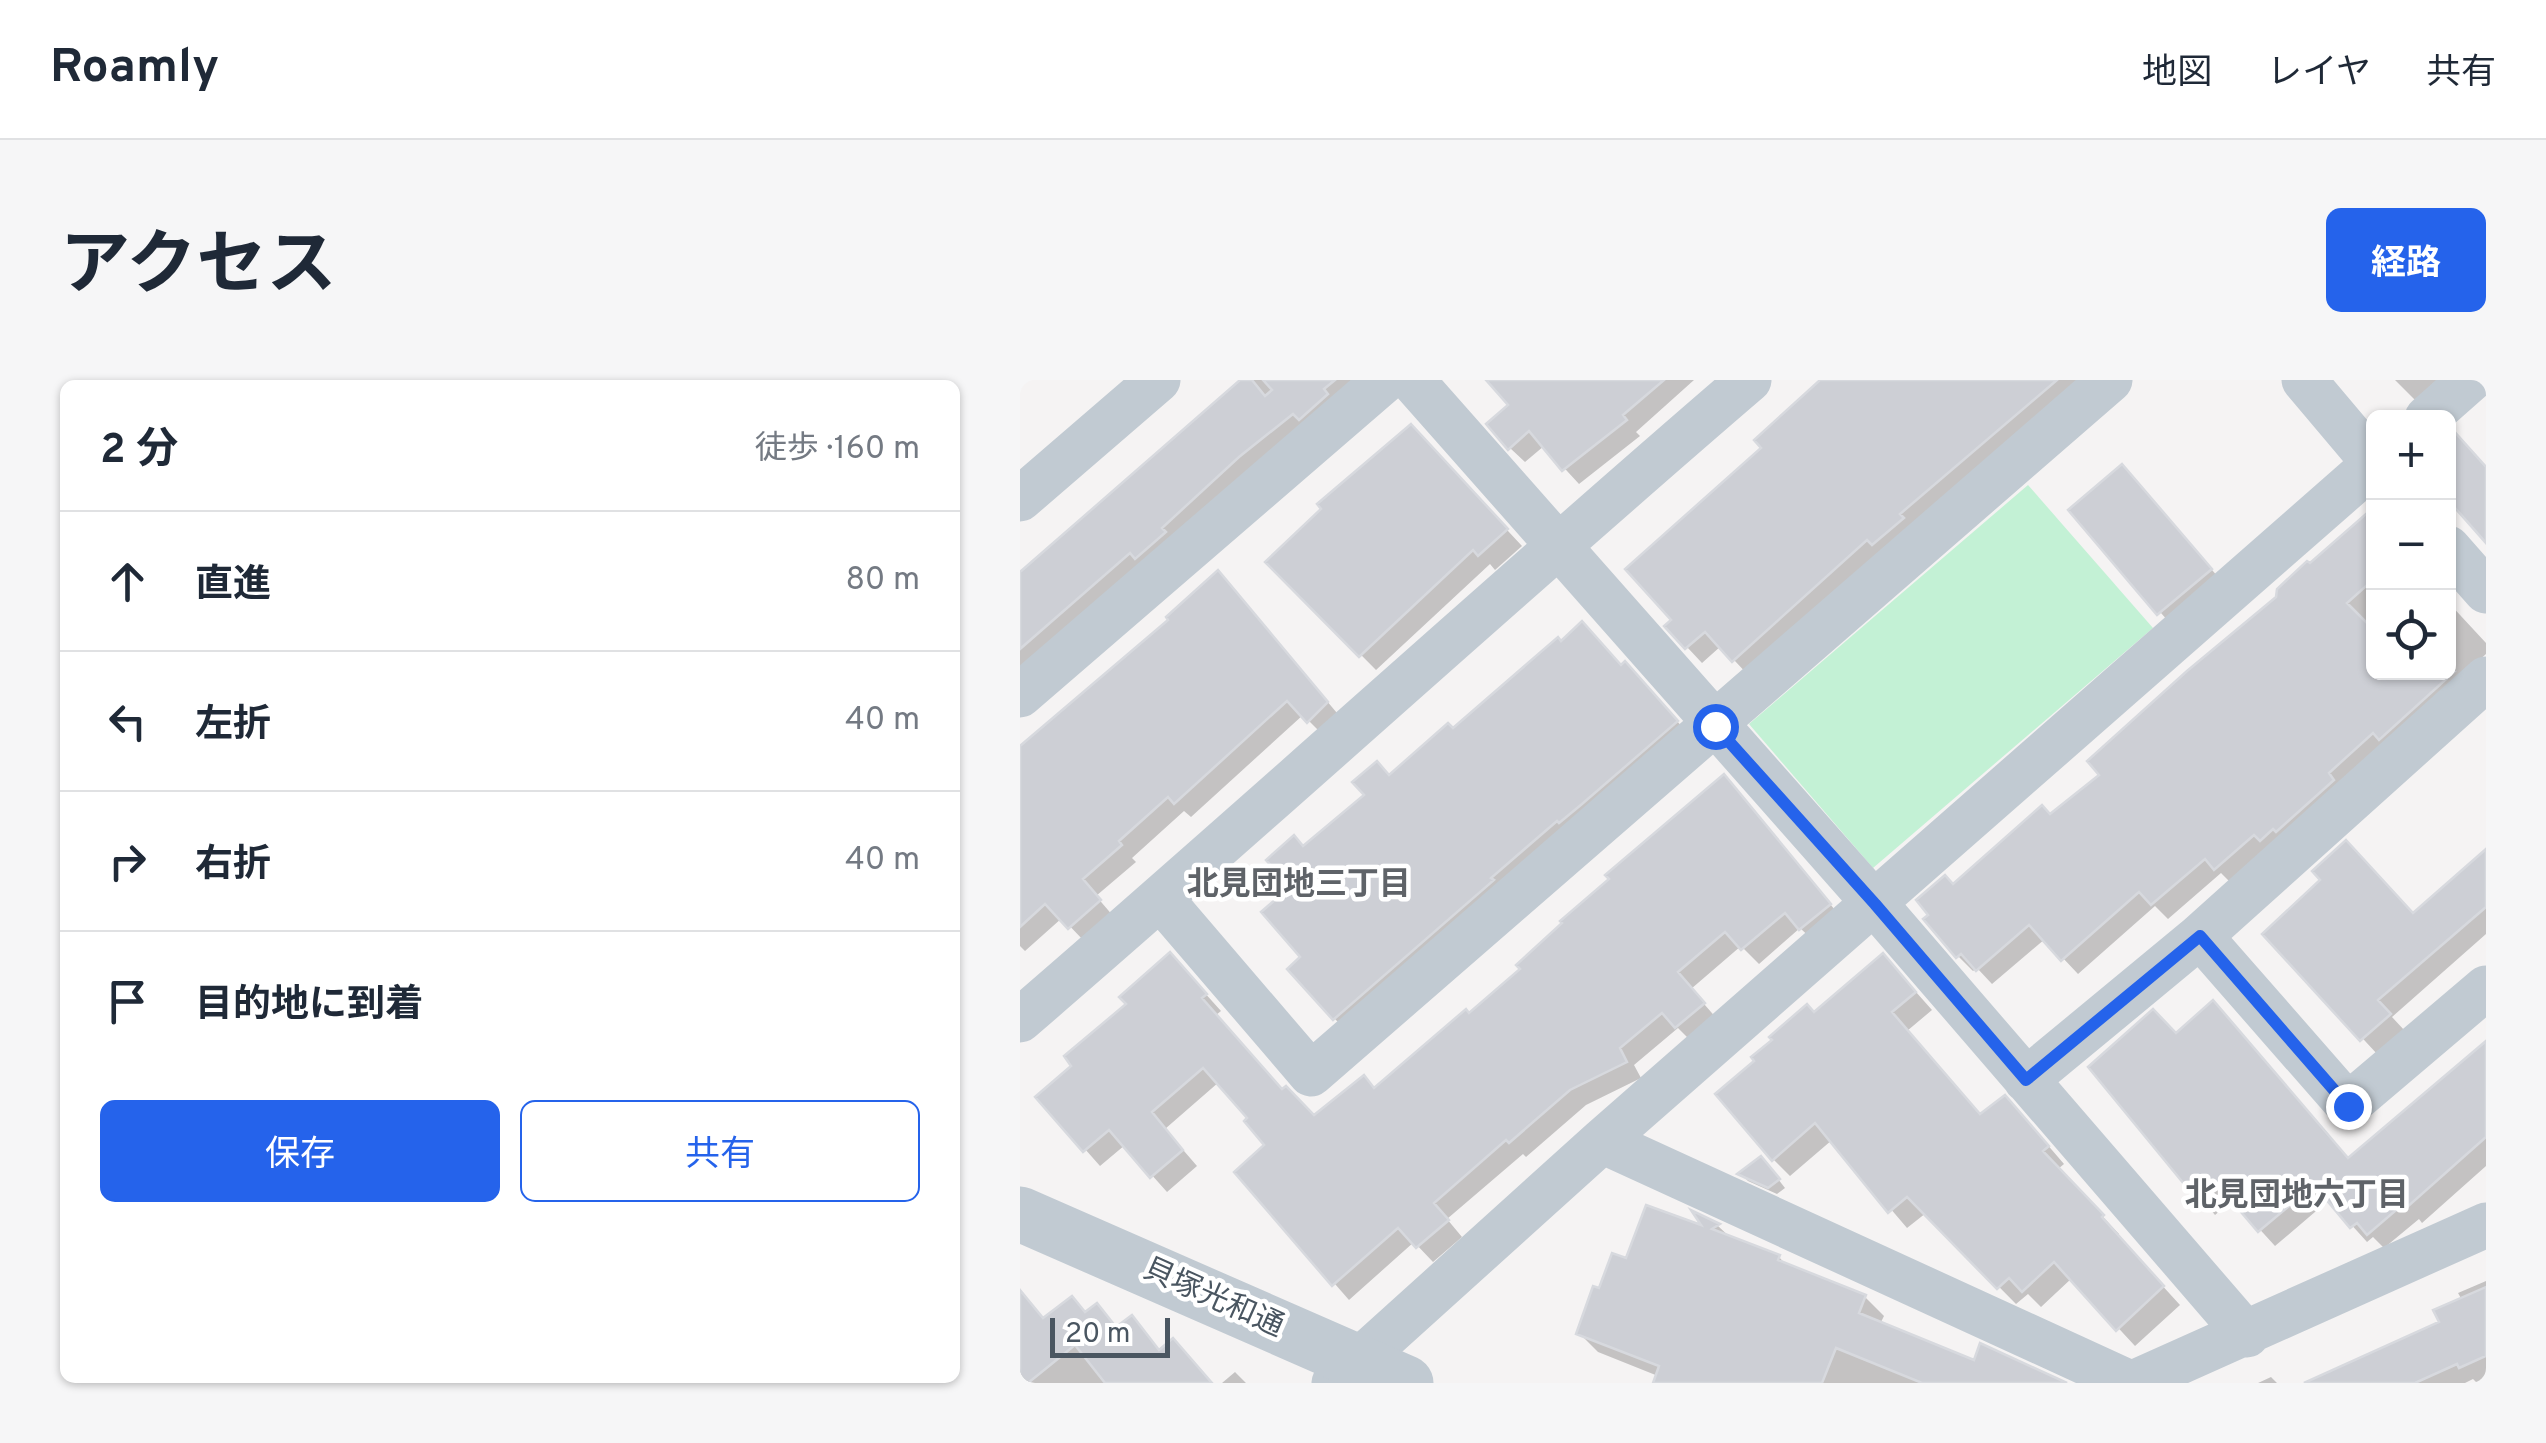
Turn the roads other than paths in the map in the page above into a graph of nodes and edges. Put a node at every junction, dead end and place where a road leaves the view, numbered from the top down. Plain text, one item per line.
1 (1158, 380) edge
2 (1385, 380) edge
3 (1412, 380) edge
4 (1748, 380) edge
5 (2110, 380) edge
6 (2304, 380) edge
7 (2470, 380) edge
8 (2436, 410) edge
9 (2366, 454) edge
10 (2366, 470) edge
11 (1027, 478) edge
12 (1557, 545) junction
13 (2456, 557) edge
14 (2486, 591) edge
15 (2486, 679) edge
16 (1020, 695) edge
17 (1715, 726) junction
18 (1161, 899) junction
19 (1875, 904) junction
20 (2200, 936) junction
21 (2486, 988) edge
22 (1022, 1014) edge
23 (2026, 1080) junction
24 (1602, 1141) junction
25 (1020, 1214) edge
26 (2486, 1225) edge
27 (2246, 1335) junction
28 (1366, 1376) edge
29 (2131, 1383) edge

1 - 11 street
2 - 16 street
3 - 12 street
4 - 12 street
5 - 17 street
6 - 9 street
7 - 8 street
10 - 19 street
12 - 17 street
12 - 18 street
13 - 14 street
15 - 20 street
17 - 18 street
17 - 19 street
18 - 22 street
19 - 23 street
19 - 24 street
20 - 21 street
20 - 23 street
23 - 27 street
24 - 28 street
24 - 29 street
25 - 28 street, 貝塚光和通
26 - 27 street
27 - 29 street

